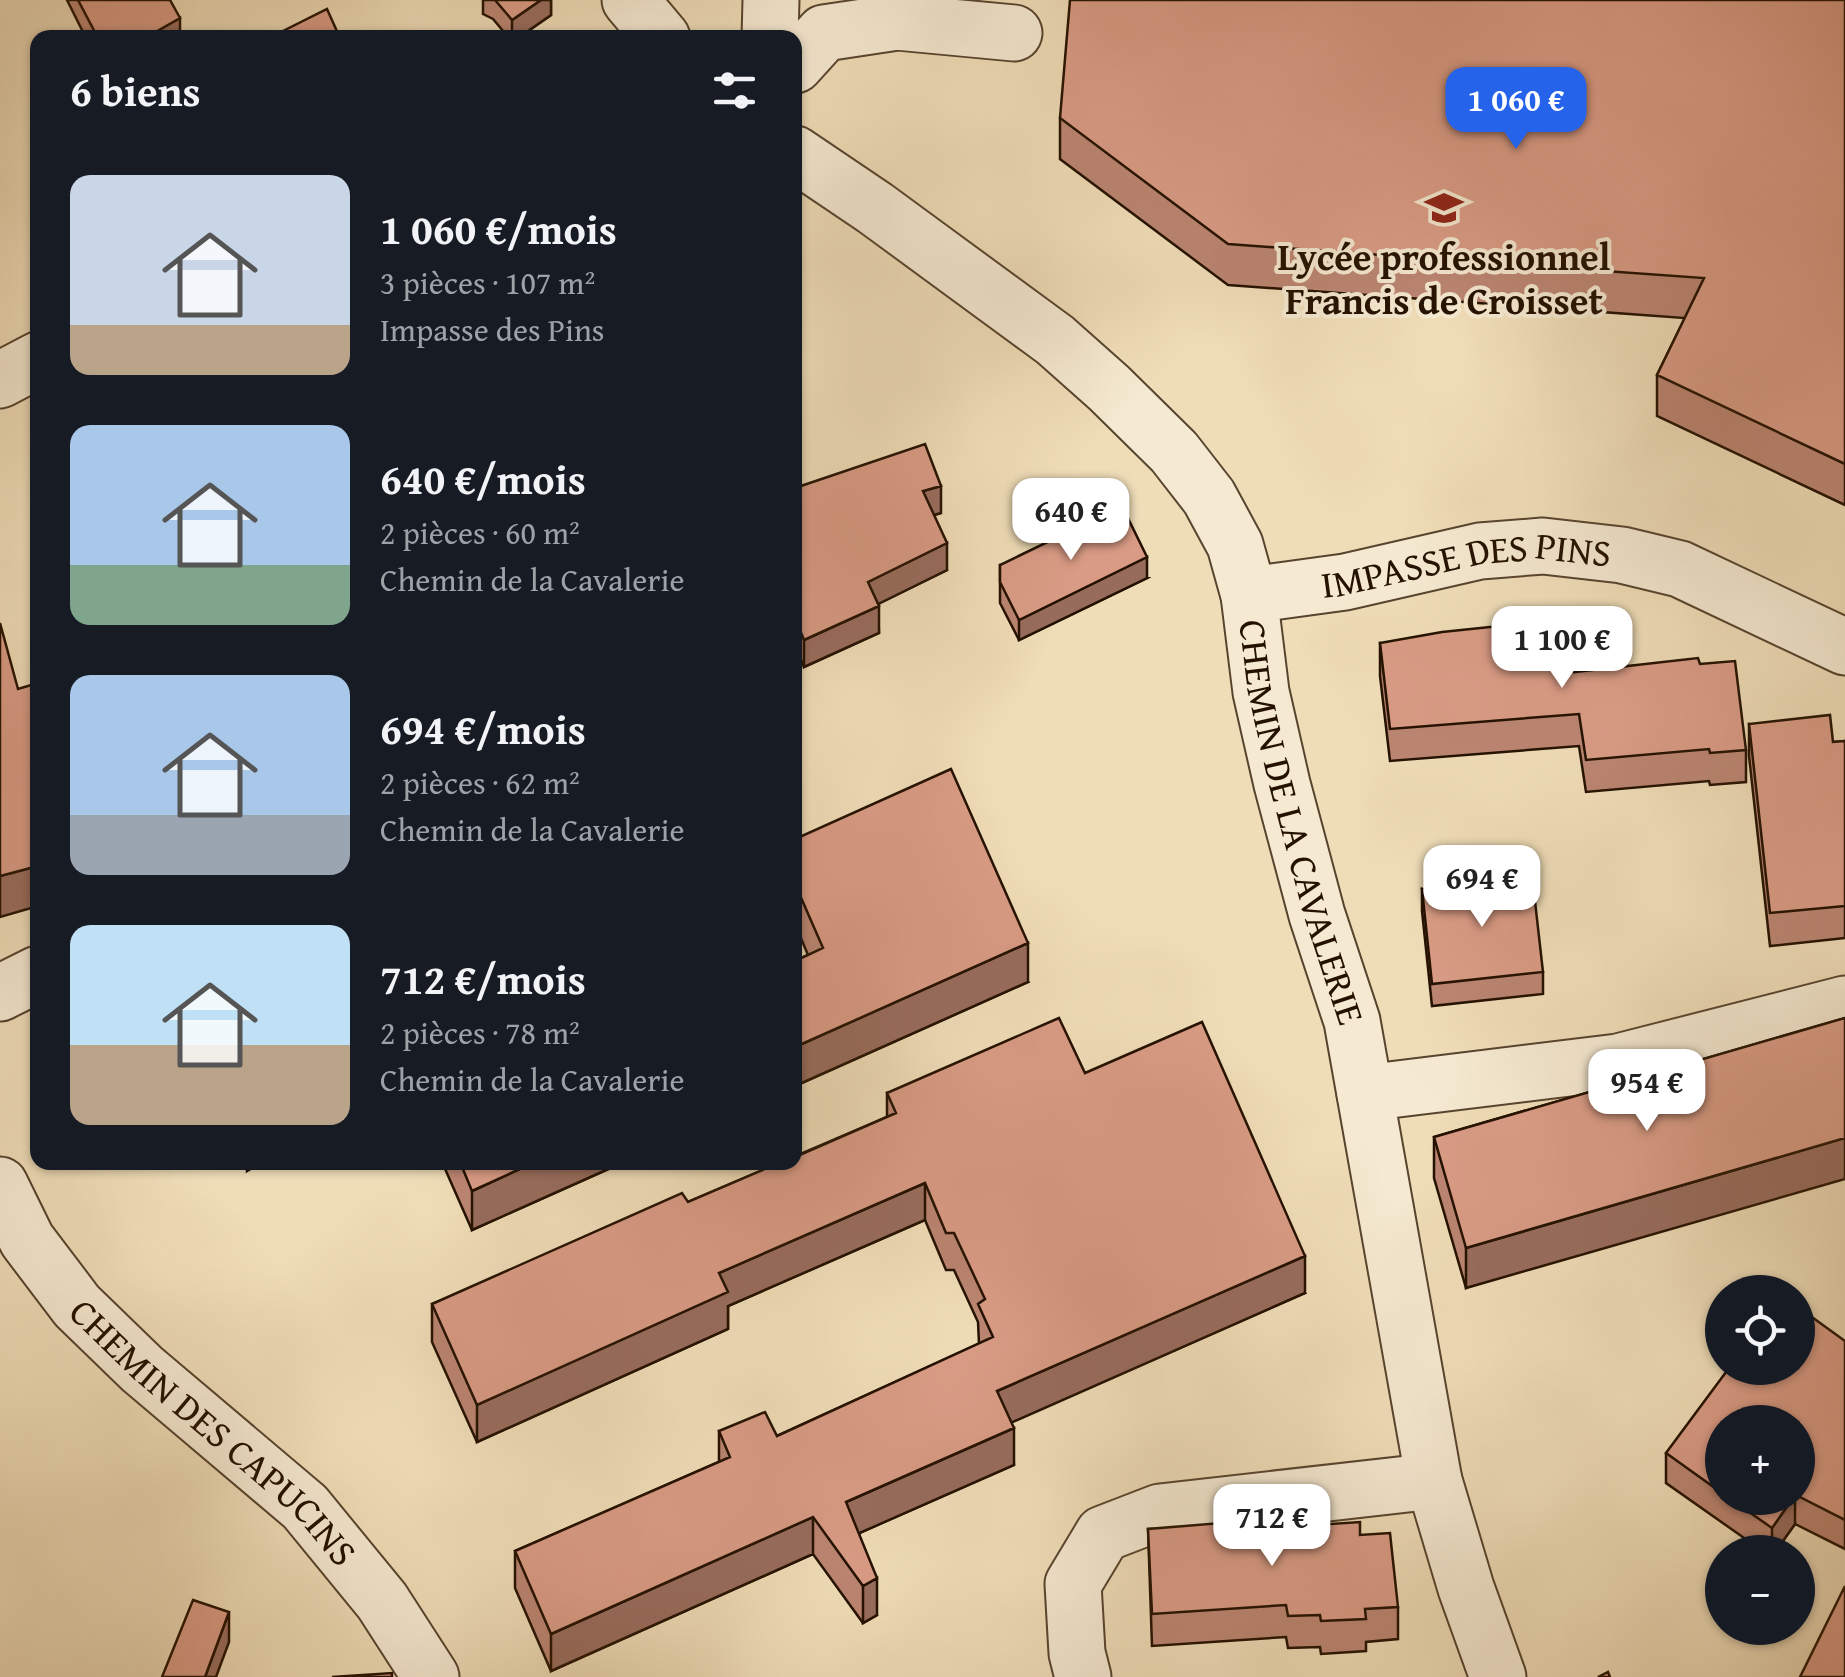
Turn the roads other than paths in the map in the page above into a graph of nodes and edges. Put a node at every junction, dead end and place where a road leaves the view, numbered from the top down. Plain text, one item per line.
1 (630, 0) edge
2 (771, 0) edge
3 (655, 30) edge
4 (770, 30) edge
5 (1014, 33) dead end
6 (802, 57) edge
7 (802, 159) edge
8 (30, 364) edge
9 (0, 380) edge
10 (1249, 595) junction
11 (1845, 648) edge
12 (30, 978) edge
13 (0, 993) edge
14 (1845, 1004) edge
15 (1365, 1093) junction
16 (0, 1185) edge
17 (1434, 1481) junction
18 (431, 1677) edge
19 (1083, 1677) edge
20 (1498, 1677) edge

1 - 3 street
2 - 4 street
5 - 6 street
7 - 10 street, CHEMIN DE LA CAVALERIE
8 - 9 street
10 - 11 street, IMPASSE DES PINS
10 - 15 street, CHEMIN DE LA CAVALERIE
12 - 13 street
14 - 15 street
15 - 17 street, CHEMIN DE LA CAVALERIE
16 - 18 street, CHEMIN DES CAPUCINS
17 - 19 street
17 - 20 street, CHEMIN DE LA CAVALERIE

